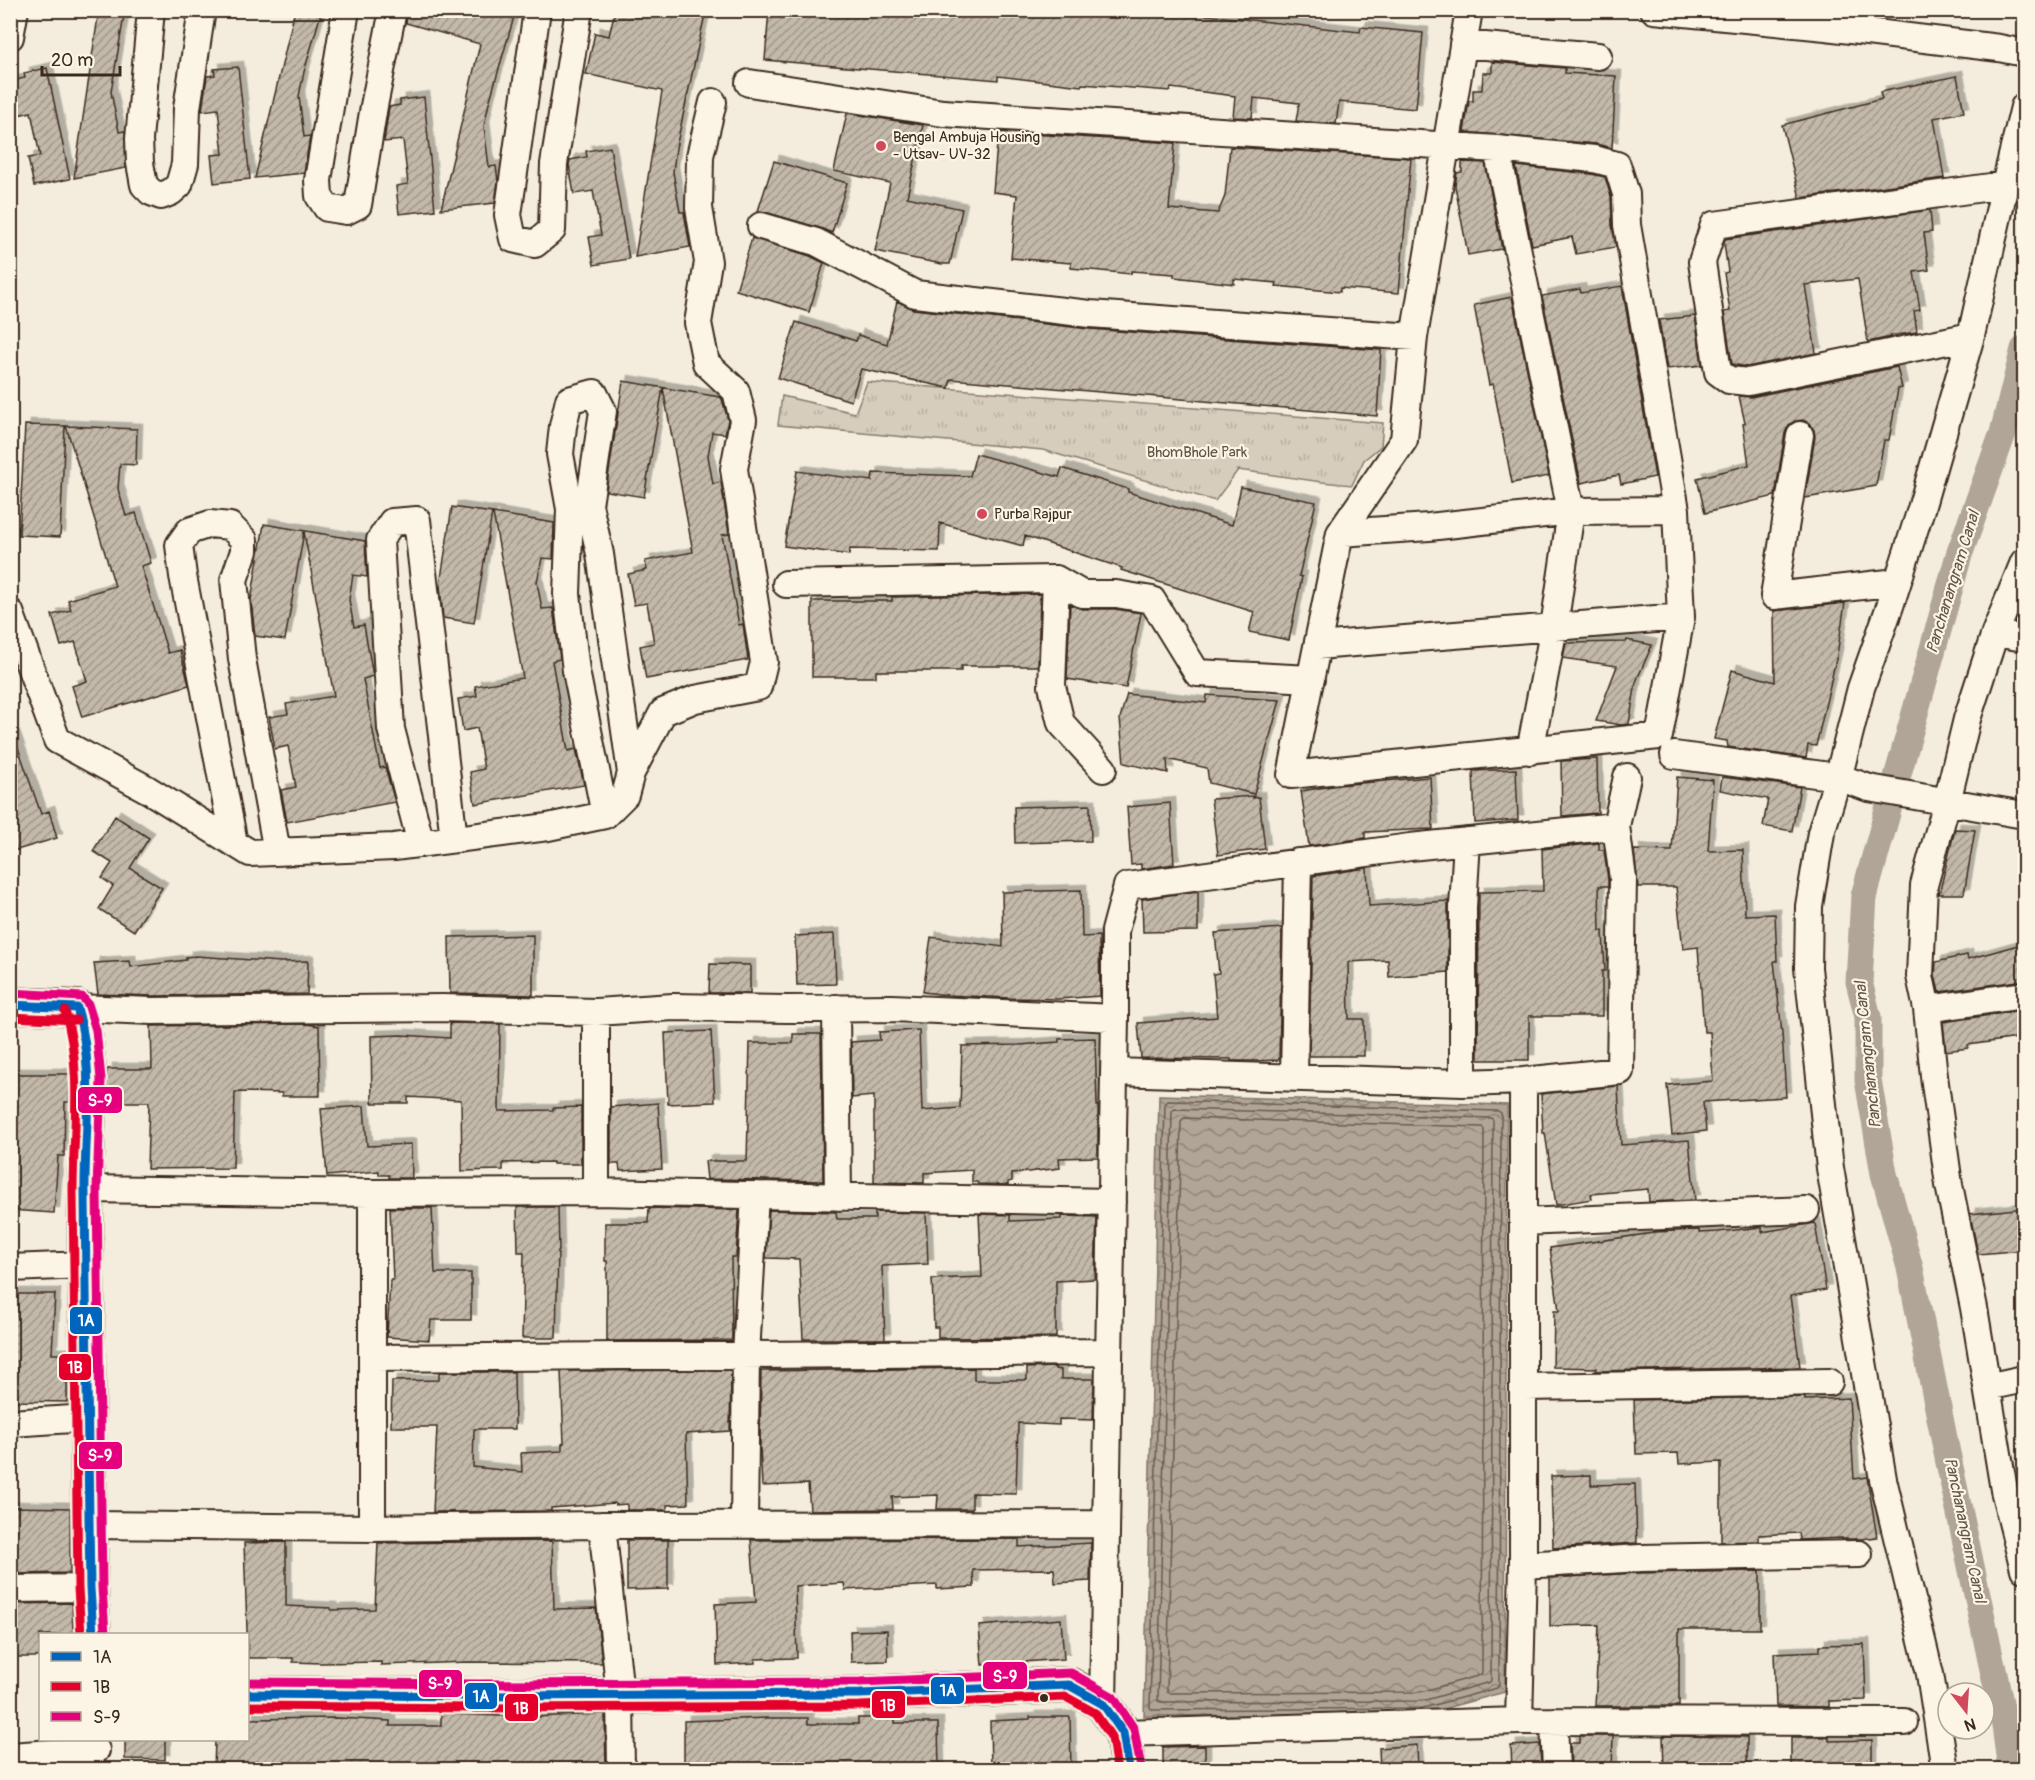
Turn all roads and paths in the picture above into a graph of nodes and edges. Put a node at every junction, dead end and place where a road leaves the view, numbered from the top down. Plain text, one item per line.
1 (15, 10) edge
2 (152, 10) edge
3 (202, 10) edge
4 (346, 10) edge
5 (393, 10) edge
6 (537, 10) edge
7 (579, 10) edge
8 (1469, 10) edge
9 (1654, 10) edge
10 (10, 37) edge
11 (1462, 44) junction
12 (2025, 53) edge
13 (1598, 56) dead end
14 (749, 83) dead end
15 (712, 102) dead end
16 (2025, 106) edge
17 (1446, 146) junction
18 (1497, 149) junction
19 (2005, 185) junction
20 (760, 226) dead end
21 (1971, 336) junction
22 (1414, 337) junction
23 (1800, 435) dead end
24 (1676, 510) junction
25 (1570, 511) junction
26 (1340, 533) junction
27 (2025, 562) edge
28 (1056, 579) junction
29 (1898, 582) junction
30 (786, 584) dead end
31 (10, 612) edge
32 (1681, 617) junction
33 (1554, 627) junction
34 (1995, 633) junction
35 (2025, 638) edge
36 (1317, 646) junction
37 (1311, 678) junction
38 (1530, 751) junction
39 (1674, 755) dead end
40 (1103, 770) dead end
41 (631, 773) junction
42 (1627, 777) dead end
43 (1838, 777) junction
44 (1947, 802) junction
45 (605, 814) junction
46 (2025, 815) edge
47 (1616, 826) junction
48 (454, 839) junction
49 (1467, 841) junction
50 (234, 843) junction
51 (420, 844) junction
52 (277, 852) junction
53 (1298, 862) junction
54 (2025, 995) edge
55 (10, 1005) edge
56 (77, 1008) junction
57 (836, 1008) junction
58 (1927, 1009) junction
59 (596, 1012) junction
60 (1115, 1018) junction
61 (1114, 1072) junction
62 (1294, 1077) junction
63 (1523, 1081) junction
64 (1463, 1083) junction
65 (85, 1189) junction
66 (596, 1192) junction
67 (372, 1193) junction
68 (755, 1195) junction
69 (838, 1197) junction
70 (1112, 1202) junction
71 (1806, 1210) dead end
72 (1523, 1222) junction
73 (86, 1265) junction
74 (10, 1268) edge
75 (1109, 1352) junction
76 (746, 1355) junction
77 (372, 1358) junction
78 (2025, 1380) edge
79 (1829, 1382) dead end
80 (1524, 1387) junction
81 (1987, 1387) junction
82 (88, 1418) junction
83 (10, 1422) edge
84 (1106, 1524) junction
85 (90, 1525) junction
86 (602, 1525) junction
87 (744, 1525) junction
88 (372, 1528) junction
89 (1859, 1554) dead end
90 (1523, 1565) junction
91 (2025, 1569) edge
92 (90, 1588) junction
93 (10, 1589) edge
94 (93, 1633) edge
95 (249, 1694) edge
96 (620, 1694) junction
97 (1103, 1704) junction
98 (1519, 1721) junction
99 (1554, 1721) junction
100 (1904, 1722) dead end
101 (1123, 1733) junction
102 (96, 1753) edge
103 (10, 1756) edge
104 (621, 1770) edge
105 (1129, 1770) edge
106 (1556, 1770) edge
107 (1945, 1770) edge

1 - 10 street
2 - 3 street
4 - 5 street
6 - 7 street
8 - 11 street
9 - 12 street
11 - 13 street
11 - 17 street
14 - 17 street
15 - 41 street
16 - 19 street
17 - 18 street
17 - 22 street
18 - 24 street
18 - 25 street
19 - 21 street
19 - 21 street
20 - 22 street
21 - 29 street
22 - 26 street
23 - 29 street
24 - 25 street
24 - 32 street
25 - 26 street
25 - 33 street
26 - 36 street
27 - 34 street
28 - 30 street
28 - 37 street
28 - 40 street
29 - 43 street
31 - 50 street
32 - 33 street
32 - 38 street
33 - 36 street
33 - 38 street
34 - 35 street
34 - 44 street
36 - 37 street
37 - 38 street
39 - 43 street
41 - 45 street
41 - 45 street
42 - 47 street
43 - 44 street
43 - 107 street
44 - 46 street
44 - 58 street
45 - 48 street
47 - 49 street
47 - 63 street
48 - 51 street
48 - 51 street
49 - 53 street
49 - 64 street
50 - 52 street
50 - 52 street
51 - 52 street
53 - 60 street
53 - 62 street
54 - 58 street
55 - 56 main road
56 - 59 street
56 - 65 main road
57 - 59 street
57 - 60 street
57 - 69 street
58 - 81 street
59 - 66 street
60 - 61 street
61 - 62 street
61 - 70 street
62 - 64 street
63 - 64 street
63 - 72 street
65 - 67 street
65 - 73 main road
66 - 67 street
66 - 68 street
67 - 77 street
68 - 69 street
68 - 76 street
69 - 70 street
70 - 75 street
71 - 72 street
72 - 80 street
73 - 74 street
73 - 82 main road
75 - 76 street
75 - 84 street
76 - 77 street
76 - 87 street
77 - 88 street
78 - 81 street
79 - 80 street
80 - 90 street
81 - 91 street
82 - 83 street
82 - 85 main road
84 - 87 street
84 - 97 street
85 - 88 street
85 - 92 main road
86 - 87 street
86 - 88 street
86 - 96 street
89 - 90 street
90 - 98 street
92 - 93 street
92 - 94 main road
95 - 96 main road
96 - 97 main road
96 - 104 street
97 - 101 main road
98 - 99 street
98 - 101 street
99 - 100 street
99 - 106 street
101 - 105 main road
102 - 103 street

